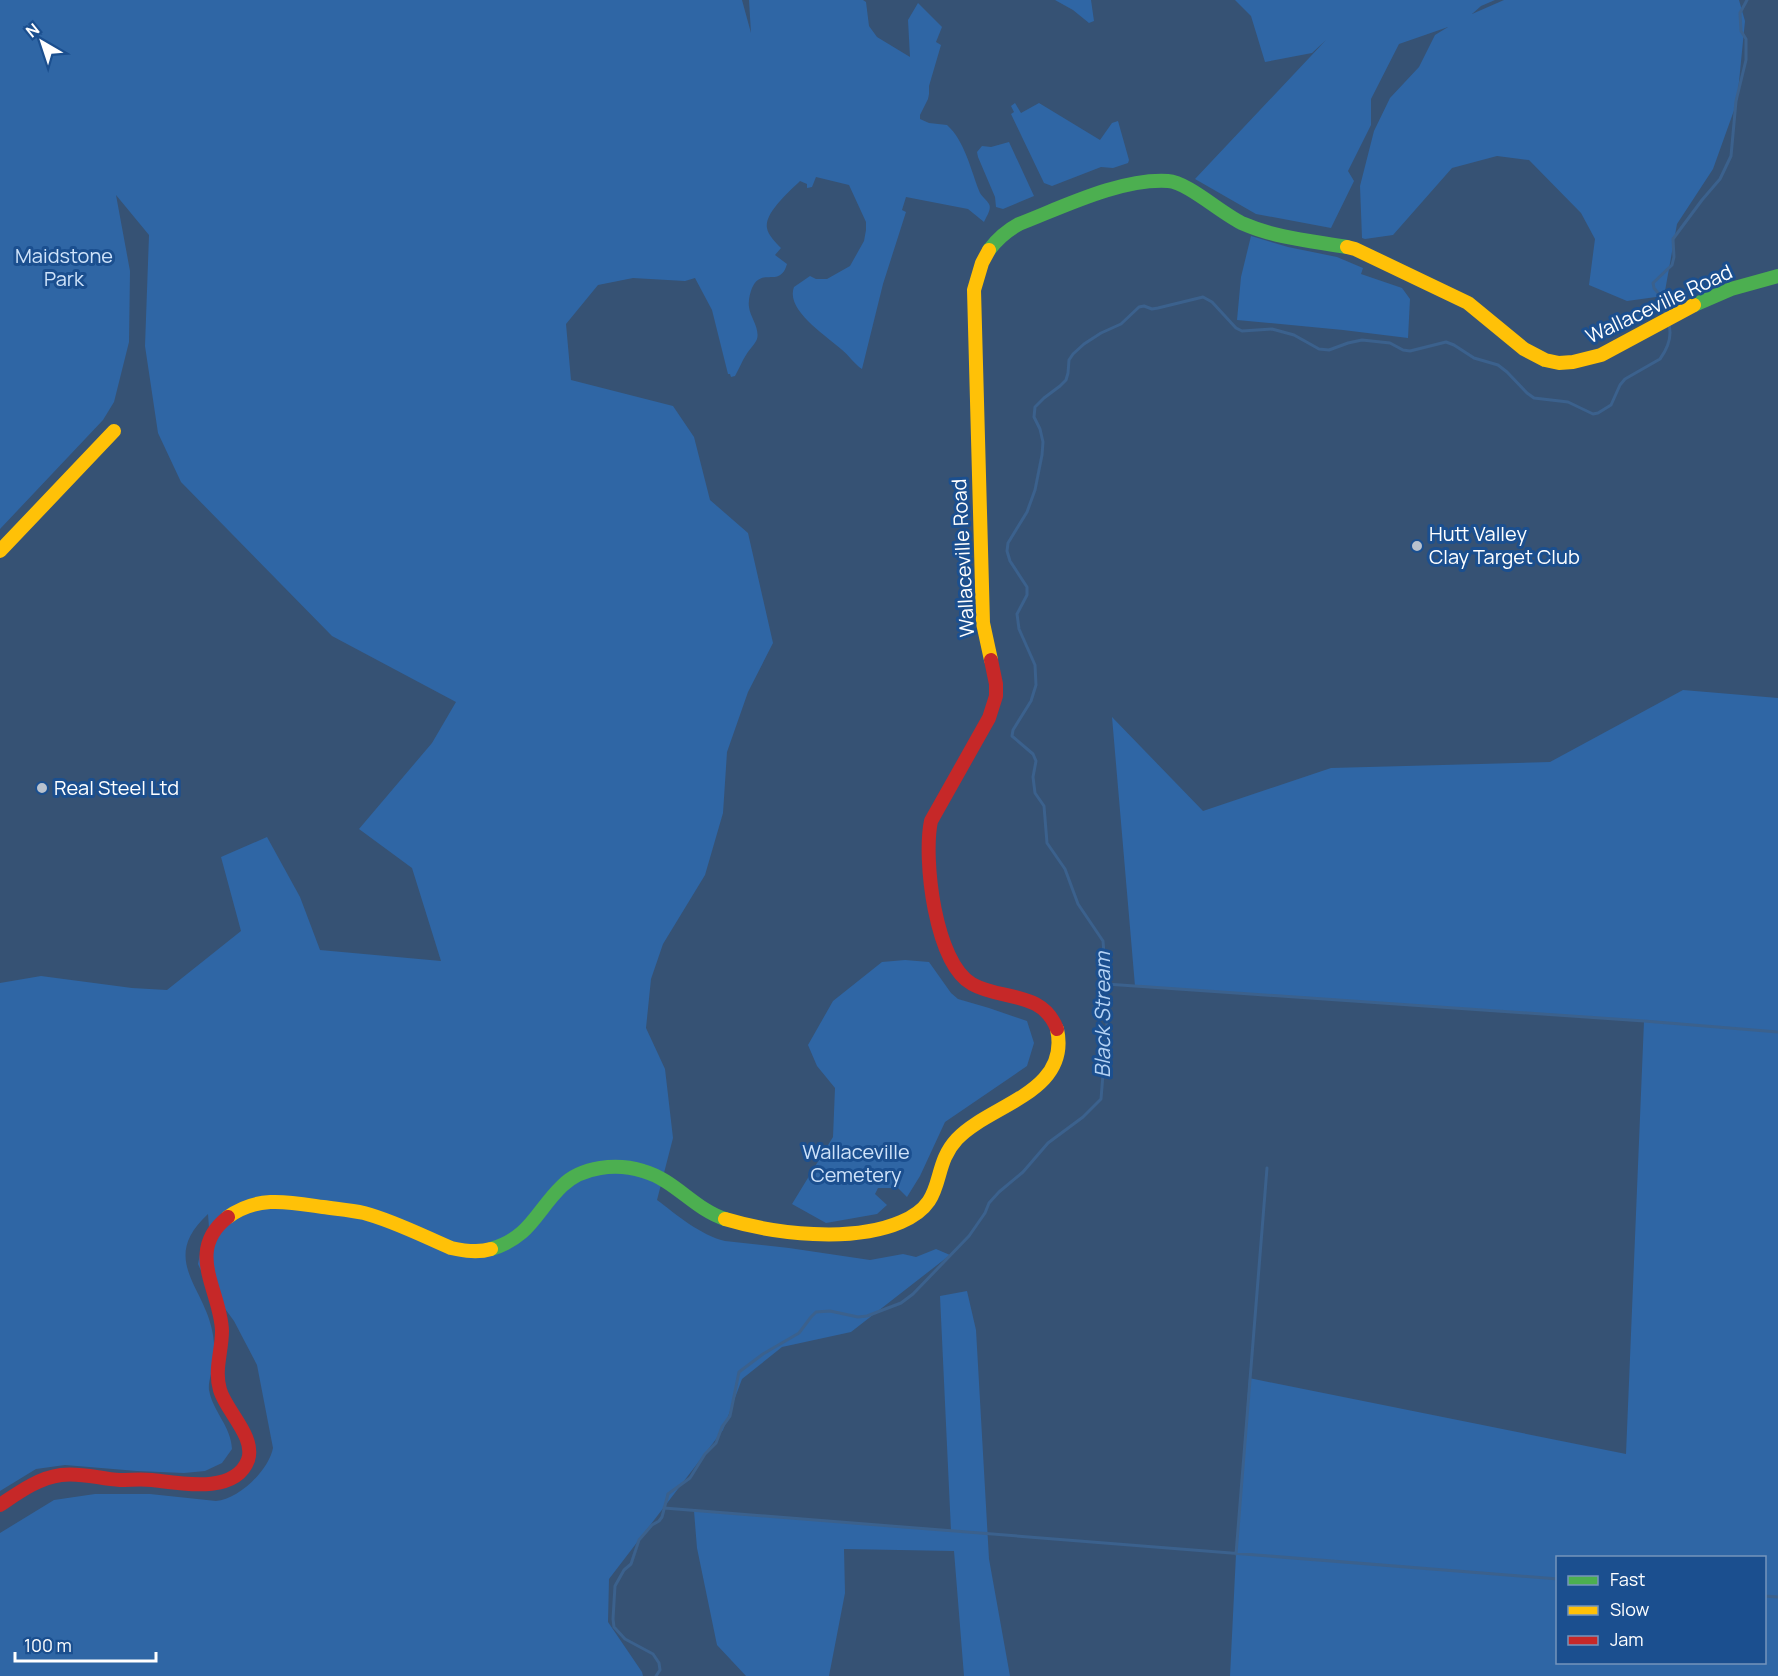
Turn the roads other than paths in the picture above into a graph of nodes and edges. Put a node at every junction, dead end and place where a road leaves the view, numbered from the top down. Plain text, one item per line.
1 (1778, 276) edge
2 (114, 431) dead end
3 (0, 551) edge
4 (0, 1505) edge

1 - 4 street, Wallaceville Road
2 - 3 street

